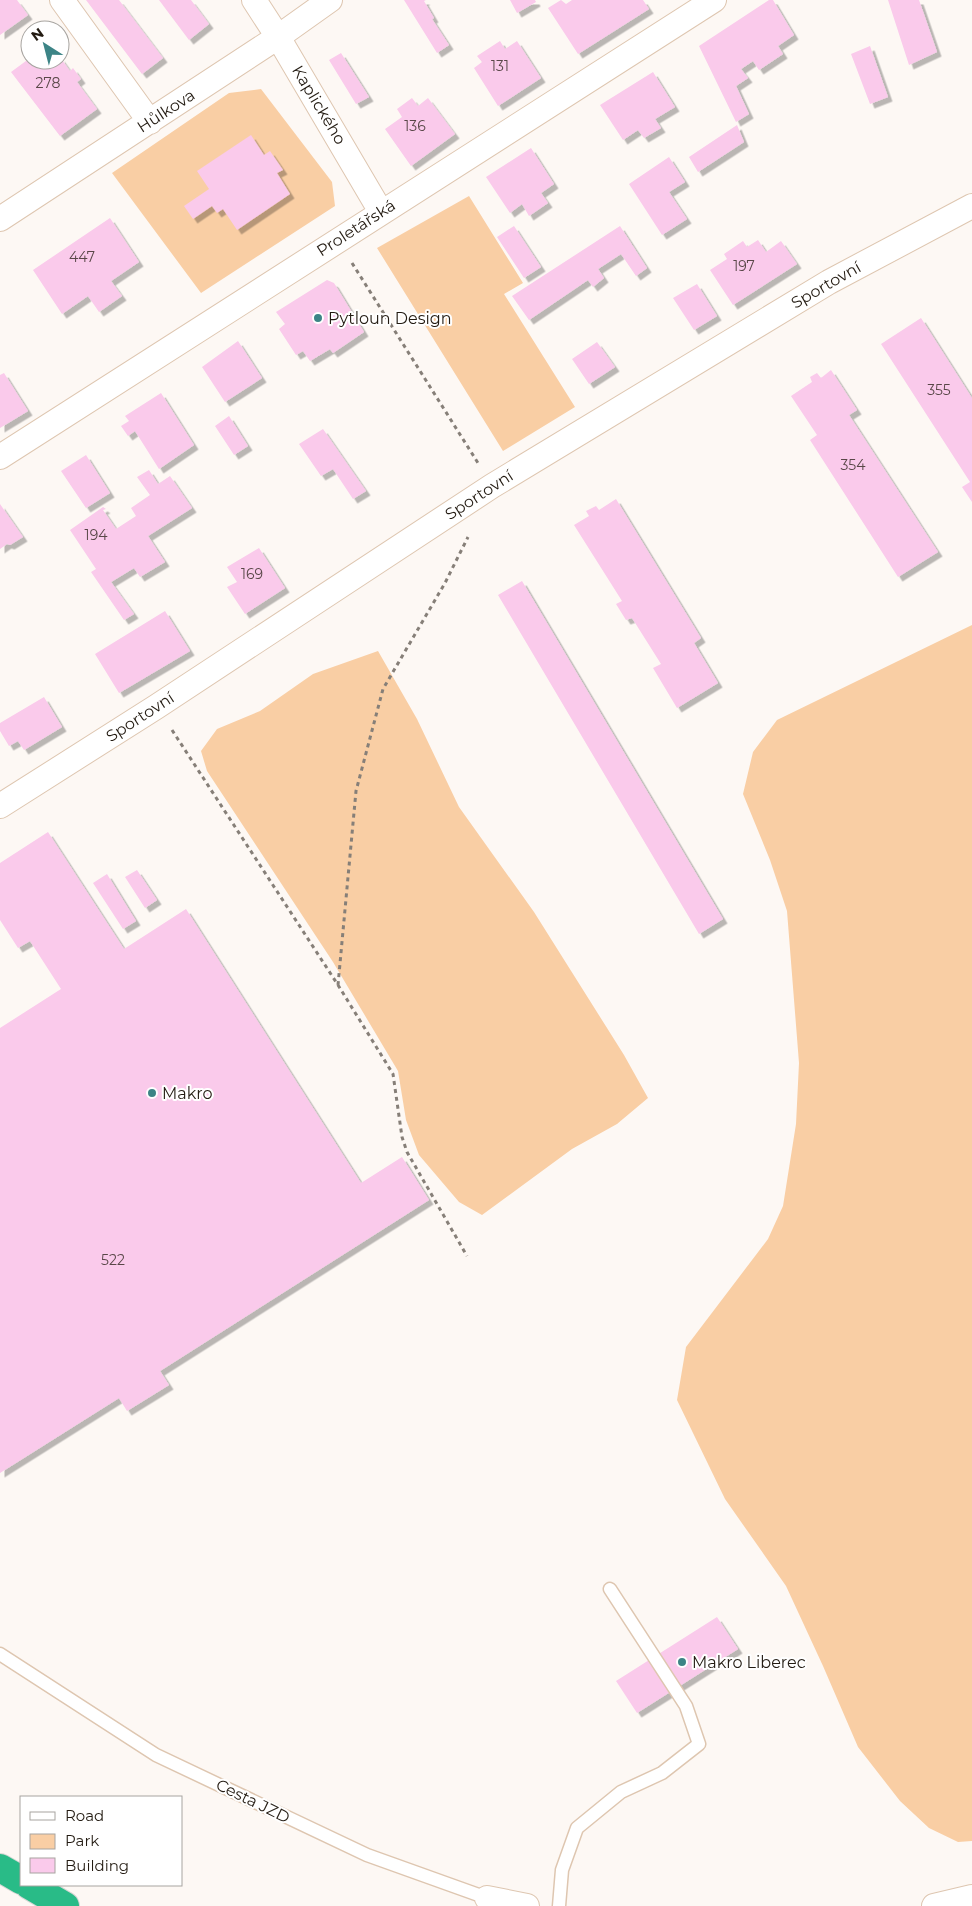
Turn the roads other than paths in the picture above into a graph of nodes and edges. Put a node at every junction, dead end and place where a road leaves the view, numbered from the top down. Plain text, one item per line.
1 (62, 0) edge
2 (254, 0) edge
3 (330, 0) edge
4 (714, 0) edge
5 (278, 37) junction
6 (150, 122) junction
7 (972, 206) edge
8 (381, 212) junction
9 (0, 219) edge
10 (0, 457) edge
11 (0, 806) edge
12 (610, 1589) dead end
13 (0, 1654) edge
14 (0, 1868) edge
15 (20, 1879) edge
16 (31, 1886) edge
17 (972, 1897) edge
18 (487, 1898) joint
19 (65, 1906) edge
20 (527, 1906) edge
21 (559, 1906) edge
22 (934, 1906) edge

1 - 6 street
2 - 5 street, Kaplického
3 - 5 street, Hůlkova
4 - 8 street, Proletářská
5 - 6 street, Hůlkova
5 - 8 street, Kaplického
6 - 9 street, Hůlkova
7 - 11 street, Sportovní
8 - 10 street, Proletářská
12 - 21 lane
13 - 18 lane, Cesta JZD
14 - 15 highway
16 - 19 highway
17 - 22 street
18 - 20 street, Cesta JZD

